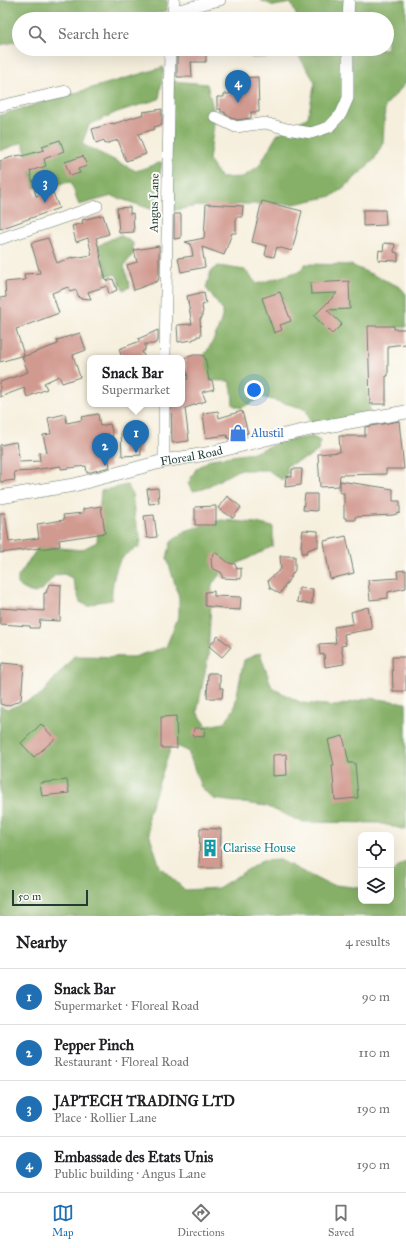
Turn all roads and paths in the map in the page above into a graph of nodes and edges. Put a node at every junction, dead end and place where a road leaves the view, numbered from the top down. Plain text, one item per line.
1 (220, 0) edge
2 (349, 0) edge
3 (173, 10) edge
4 (348, 12) edge
5 (170, 56) edge
6 (348, 56) edge
7 (66, 91) dead end
8 (0, 106) edge
9 (215, 117) dead end
10 (97, 206) dead end
11 (0, 239) edge
12 (165, 355) edge
13 (164, 407) edge
14 (406, 412) edge
15 (164, 461) junction
16 (0, 497) edge

1 - 3 street
2 - 4 street
5 - 12 street, Angus Lane
6 - 9 street
7 - 8 street
10 - 11 street
13 - 15 street
14 - 15 main road, Floreal Road
15 - 16 main road, Floreal Road

